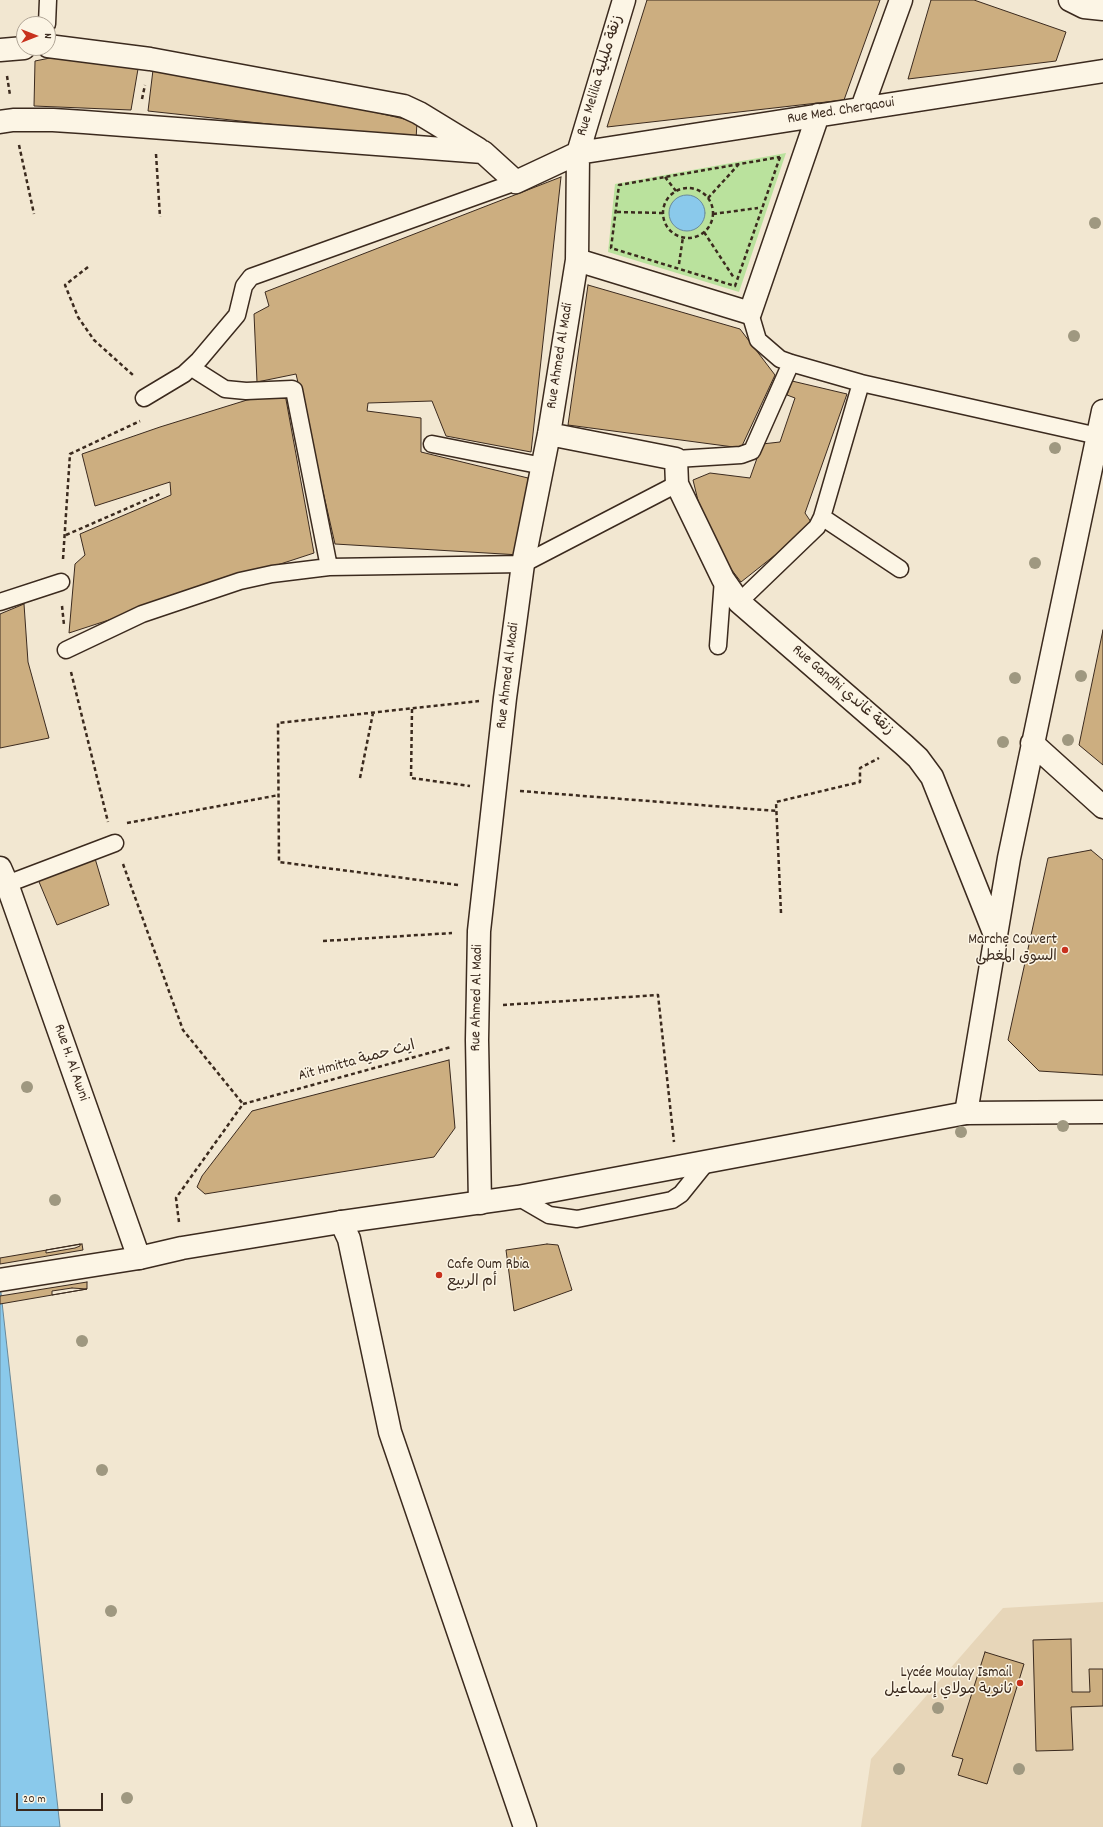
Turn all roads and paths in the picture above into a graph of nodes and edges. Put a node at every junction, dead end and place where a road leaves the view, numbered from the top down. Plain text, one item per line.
1 (48, 0) edge
2 (624, 0) edge
3 (901, 0) edge
4 (47, 16) edge
5 (56, 47) edge
6 (16, 49) edge
7 (0, 50) edge
8 (150, 59) junction
9 (1103, 71) edge
10 (862, 108) junction
11 (818, 115) junction
12 (0, 122) edge
13 (146, 126) junction
14 (483, 152) junction
15 (578, 153) junction
16 (780, 157) dead end
17 (739, 164) junction
18 (665, 177) junction
19 (516, 182) junction
20 (676, 191) junction
21 (708, 198) junction
22 (762, 208) dead end
23 (617, 212) dead end
24 (664, 213) junction
25 (713, 214) junction
26 (160, 217) dead end
27 (704, 232) junction
28 (683, 237) junction
29 (611, 248) dead end
30 (577, 260) junction
31 (88, 267) dead end
32 (678, 268) dead end
33 (737, 282) dead end
34 (750, 313) junction
35 (791, 363) junction
36 (192, 368) junction
37 (861, 383) junction
38 (144, 398) junction
39 (1103, 411) edge
40 (548, 434) junction
41 (1098, 436) junction
42 (432, 444) dead end
43 (676, 459) junction
44 (543, 466) junction
45 (677, 484) junction
46 (160, 494) dead end
47 (822, 517) junction
48 (66, 534) junction
49 (523, 564) junction
50 (329, 567) junction
51 (900, 569) dead end
52 (723, 580) junction
53 (61, 582) junction
54 (0, 602) edge
55 (739, 602) junction
56 (718, 646) dead end
57 (66, 650) junction
58 (505, 698) junction
59 (412, 709) junction
60 (373, 713) junction
61 (1032, 743) junction
62 (904, 745) junction
63 (360, 778) dead end
64 (494, 789) junction
65 (278, 795) junction
66 (1103, 807) edge
67 (777, 810) junction
68 (108, 826) junction
69 (115, 843) junction
70 (4, 876) edge
71 (484, 888) junction
72 (781, 913) dead end
73 (479, 931) junction
74 (995, 935) junction
75 (323, 941) dead end
76 (478, 1007) junction
77 (477, 1040) junction
78 (243, 1104) junction
79 (1103, 1112) edge
80 (966, 1113) junction
81 (706, 1163) junction
82 (676, 1168) junction
83 (518, 1197) junction
84 (176, 1198) dead end
85 (480, 1203) junction
86 (341, 1222) junction
87 (139, 1258) junction
88 (0, 1280) edge
89 (525, 1827) edge

1 - 4 lane
2 - 15 street, Rue Melilia زنقة مليلية
3 - 10 street
5 - 8 street
6 - 7 street
8 - 13 path
8 - 14 street
9 - 10 street, Rue Med. Cherqaoui
10 - 11 street, Rue Med. Cherqaoui
11 - 15 street, Rue Med. Cherqaoui
11 - 34 street
12 - 13 street
13 - 14 street
13 - 26 path
14 - 19 street
15 - 19 street, Rue Med. Cherqaoui
15 - 30 street, Rue Ahmed Al Madi
16 - 17 path
17 - 18 path
17 - 21 path
18 - 20 path
18 - 29 path
19 - 36 lane
20 - 21 path
20 - 24 path
21 - 25 path
22 - 25 path
23 - 24 path
24 - 28 path
25 - 27 path
27 - 28 path
27 - 33 path
28 - 32 path
30 - 34 street
30 - 40 street, Rue Ahmed Al Madi
31 - 38 path
34 - 35 lane
35 - 37 lane
35 - 43 lane
36 - 38 lane
36 - 50 lane
37 - 41 lane
37 - 47 lane
38 - 48 path
39 - 41 street
40 - 43 street
40 - 44 street, Rue Ahmed Al Madi
41 - 61 street
42 - 44 lane
43 - 45 street, Rue Gandhi زنقة غاندي
44 - 49 street, Rue Ahmed Al Madi
45 - 49 lane
45 - 52 street, Rue Gandhi زنقة غاندي
46 - 48 path
47 - 51 lane
47 - 55 lane
48 - 53 path
49 - 50 lane
49 - 58 street, Rue Ahmed Al Madi
50 - 57 lane
52 - 55 street, Rue Gandhi زنقة غاندي
52 - 56 lane
53 - 54 lane
53 - 57 path
55 - 62 street, Rue Gandhi زنقة غاندي
57 - 68 path
58 - 59 path
58 - 64 street, Rue Ahmed Al Madi
59 - 60 path
59 - 64 path
60 - 63 path
60 - 65 path
61 - 66 street
61 - 74 street
62 - 67 path
62 - 74 street, Rue Gandhi زنقة غاندي
64 - 67 path
64 - 71 street, Rue Ahmed Al Madi
65 - 68 path
65 - 71 path
67 - 72 path
68 - 69 path
69 - 70 lane
69 - 78 path
70 - 87 street, Rue H. Al Awni
71 - 73 street, Rue Ahmed Al Madi
73 - 75 path
73 - 76 street, Rue Ahmed Al Madi
74 - 80 street
76 - 77 street, Rue Ahmed Al Madi
76 - 82 path
77 - 78 path, Aït Hmitta ايث حمية
77 - 85 street, Rue Ahmed Al Madi
78 - 84 path
79 - 80 street
80 - 81 street
81 - 82 street
81 - 83 lane
82 - 83 street
83 - 85 street
85 - 86 street
86 - 87 street
86 - 89 street
87 - 88 street

